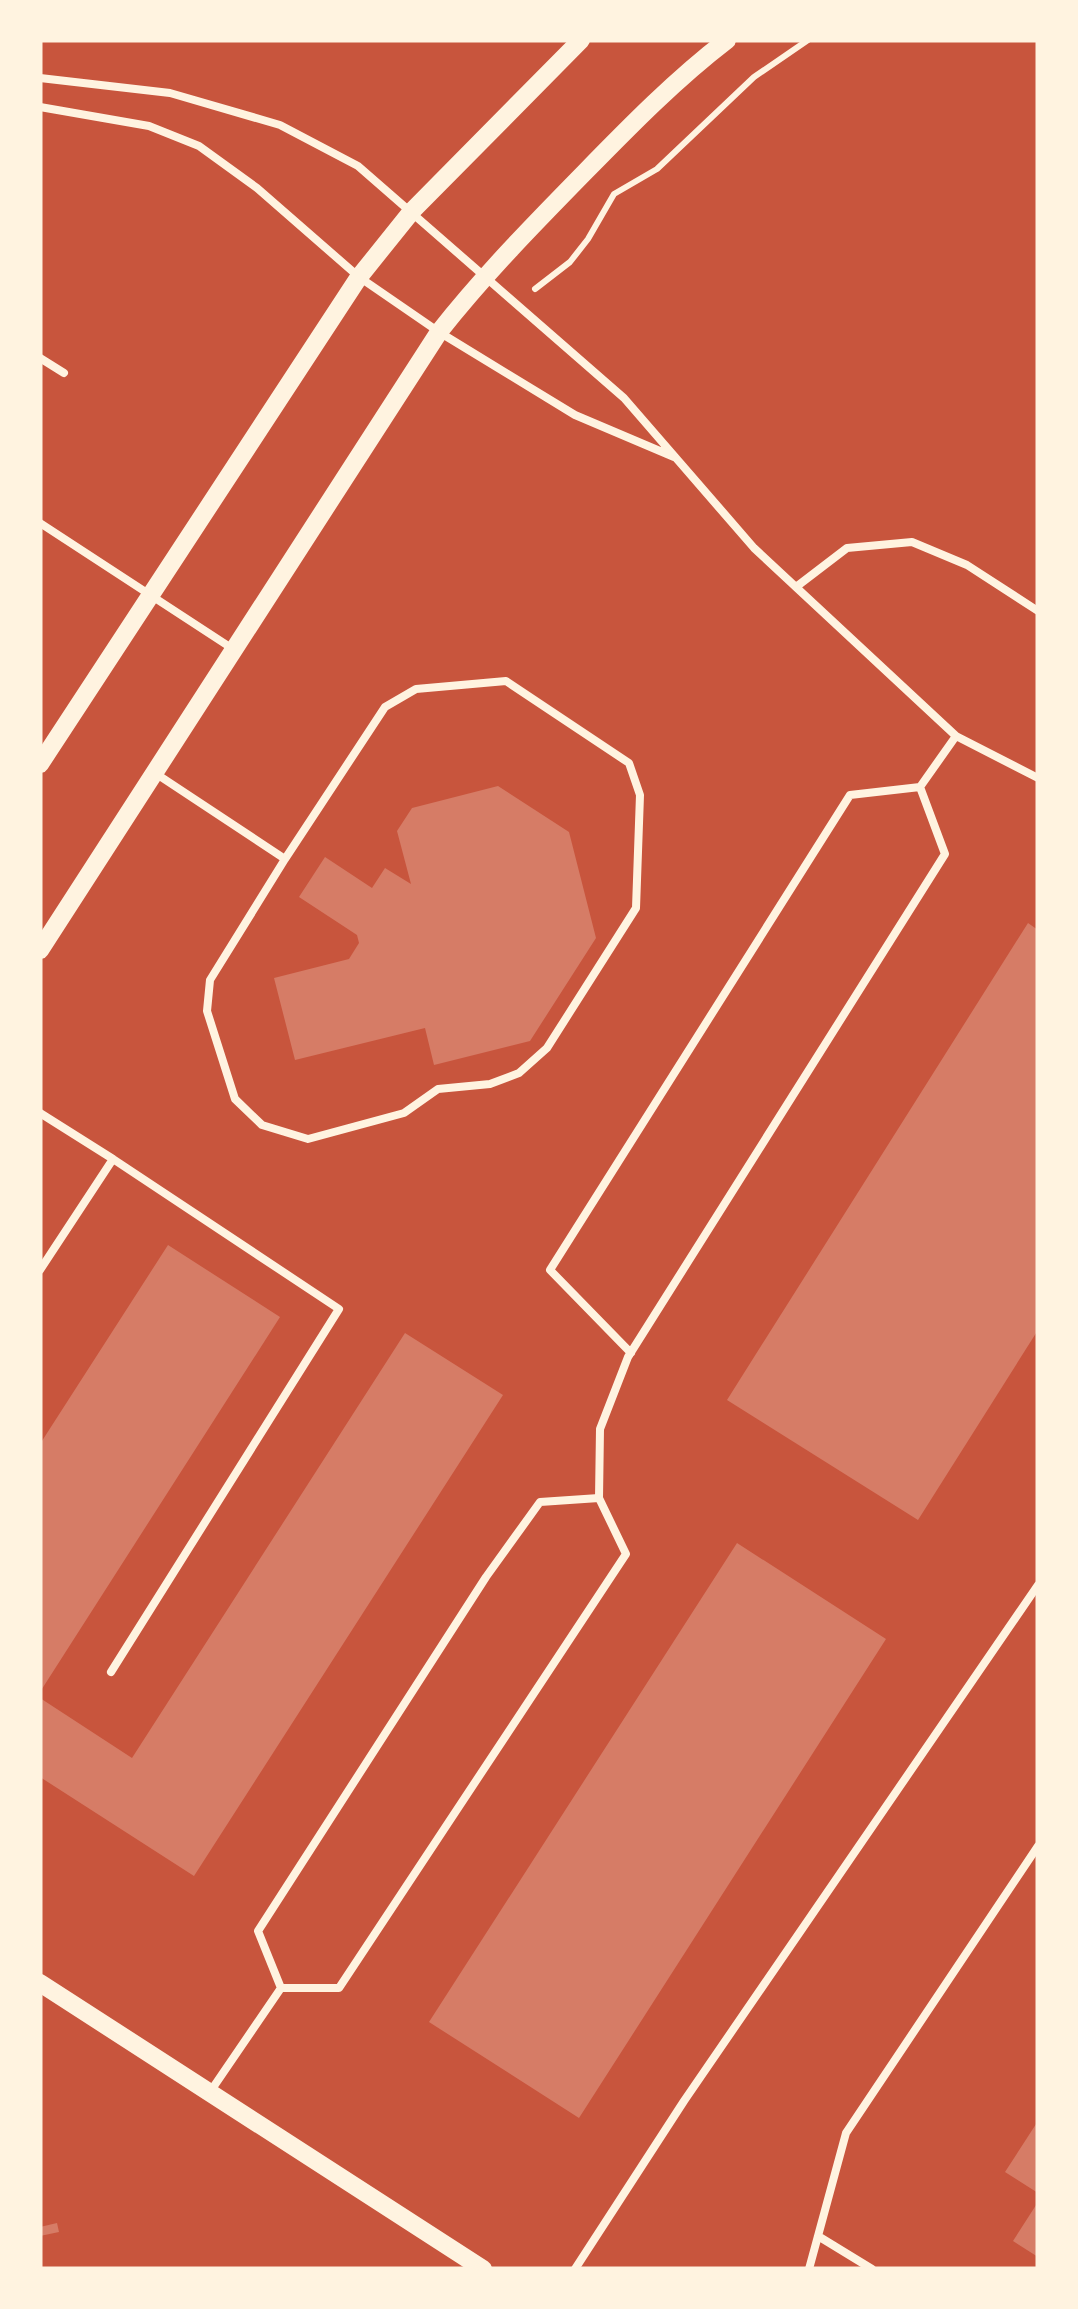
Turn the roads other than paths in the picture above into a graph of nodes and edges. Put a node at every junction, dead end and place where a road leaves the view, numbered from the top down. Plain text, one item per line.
1 (581, 40) edge
2 (727, 40) edge
3 (40, 78) edge
4 (40, 107) edge
5 (412, 211) junction
6 (484, 276) junction
7 (359, 277) junction
8 (439, 332) junction
9 (40, 358) edge
10 (64, 373) dead end
11 (676, 458) junction
12 (40, 523) edge
13 (796, 587) junction
14 (151, 594) junction
15 (1038, 611) edge
16 (235, 650) junction
17 (956, 736) junction
18 (40, 764) edge
19 (154, 773) junction
20 (1038, 778) edge
21 (920, 788) junction
22 (284, 858) junction
23 (40, 950) edge
24 (40, 1112) edge
25 (114, 1159) junction
26 (40, 1270) edge
27 (631, 1353) junction
28 (599, 1498) junction
29 (1038, 1586) edge
30 (111, 1672) dead end
31 (1038, 1846) edge
32 (40, 1983) edge
33 (281, 1988) junction
34 (210, 2093) junction
35 (818, 2236) junction
36 (483, 2269) edge
37 (575, 2269) edge
38 (809, 2269) edge
39 (872, 2269) edge

1 - 5 street
2 - 6 street
3 - 5 lane
4 - 7 lane
5 - 6 lane
5 - 7 street
6 - 8 street
6 - 11 lane
7 - 8 lane
7 - 14 street
8 - 11 lane
8 - 16 street
9 - 10 lane
11 - 13 lane
12 - 14 lane
13 - 15 lane
13 - 17 lane
14 - 16 lane
14 - 18 street
16 - 19 street
17 - 20 lane
17 - 21 lane
19 - 22 lane
19 - 23 street
21 - 27 lane
21 - 27 lane
22 - 22 lane
24 - 25 lane
25 - 26 lane
25 - 30 lane
27 - 28 lane
28 - 33 lane
28 - 33 lane
29 - 37 lane
31 - 35 lane
32 - 34 street
33 - 34 lane
34 - 36 street
35 - 38 lane
35 - 39 lane

